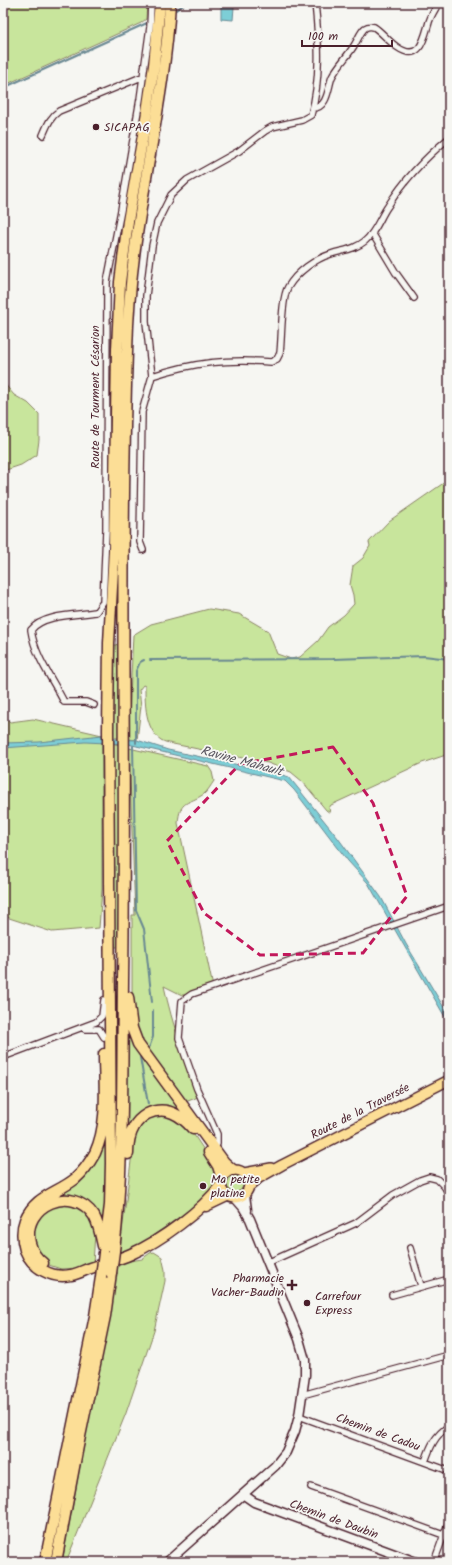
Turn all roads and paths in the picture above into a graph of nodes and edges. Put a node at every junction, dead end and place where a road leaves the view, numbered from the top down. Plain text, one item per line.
1 (151, 3) edge
2 (159, 3) edge
3 (170, 3) edge
4 (315, 3) edge
5 (439, 3) edge
6 (144, 76) junction
7 (312, 108) junction
8 (43, 135) dead end
9 (449, 138) edge
10 (372, 233) junction
11 (414, 298) dead end
12 (152, 376) junction
13 (143, 550) dead end
14 (94, 705) dead end
15 (109, 868) junction
16 (449, 906) edge
17 (124, 952) junction
18 (104, 1000) junction
19 (73, 1032) junction
20 (104, 1037) junction
21 (3, 1057) edge
22 (449, 1080) edge
23 (214, 1148) junction
24 (282, 1165) junction
25 (233, 1170) junction
26 (244, 1173) junction
27 (221, 1182) junction
28 (250, 1186) junction
29 (449, 1194) edge
30 (236, 1197) junction
31 (120, 1201) junction
32 (197, 1211) junction
33 (410, 1248) dead end
34 (109, 1252) junction
35 (267, 1263) junction
36 (89, 1268) junction
37 (106, 1275) junction
38 (449, 1279) edge
39 (421, 1286) junction
40 (392, 1295) dead end
41 (449, 1355) edge
42 (302, 1396) junction
43 (299, 1416) junction
44 (449, 1426) edge
45 (426, 1462) junction
46 (449, 1471) edge
47 (311, 1487) dead end
48 (244, 1495) junction
49 (449, 1521) edge
50 (447, 1536) edge
51 (45, 1562) edge
52 (56, 1562) edge
53 (167, 1562) edge
54 (416, 1562) edge
55 (434, 1562) edge

1 - 6 street, Route de Tourment Césarion
2 - 15 highway
3 - 17 highway
4 - 7 street
5 - 7 street
6 - 8 street
6 - 14 street, Route de Tourment Césarion
7 - 12 street
9 - 10 street
10 - 11 street
10 - 12 street
12 - 13 street
15 - 18 highway
15 - 34 highway
16 - 23 street
17 - 23 highway
17 - 31 highway
18 - 19 street
18 - 20 highway
19 - 20 street
19 - 21 street
20 - 36 highway
22 - 24 main road, Route de la Traversée
23 - 25 highway
24 - 26 main road, Route de la Traversée
24 - 28 main road, Route de la Traversée
25 - 26 main road
25 - 27 main road
26 - 28 main road
27 - 30 main road
27 - 31 highway
27 - 32 highway
28 - 30 main road
29 - 35 street
30 - 32 highway
30 - 35 main road
31 - 34 highway
32 - 36 highway
33 - 39 street
34 - 36 highway
34 - 37 highway, bridge
35 - 42 main road
37 - 51 highway
37 - 52 highway
38 - 39 street
39 - 40 street
41 - 42 street
42 - 43 main road
43 - 45 street, Chemin de Cadou
43 - 48 main road
44 - 45 street
45 - 46 street, Chemin de Cadou
47 - 50 street
48 - 53 main road
48 - 54 main road, Chemin de Daubin
49 - 50 street
50 - 55 street

